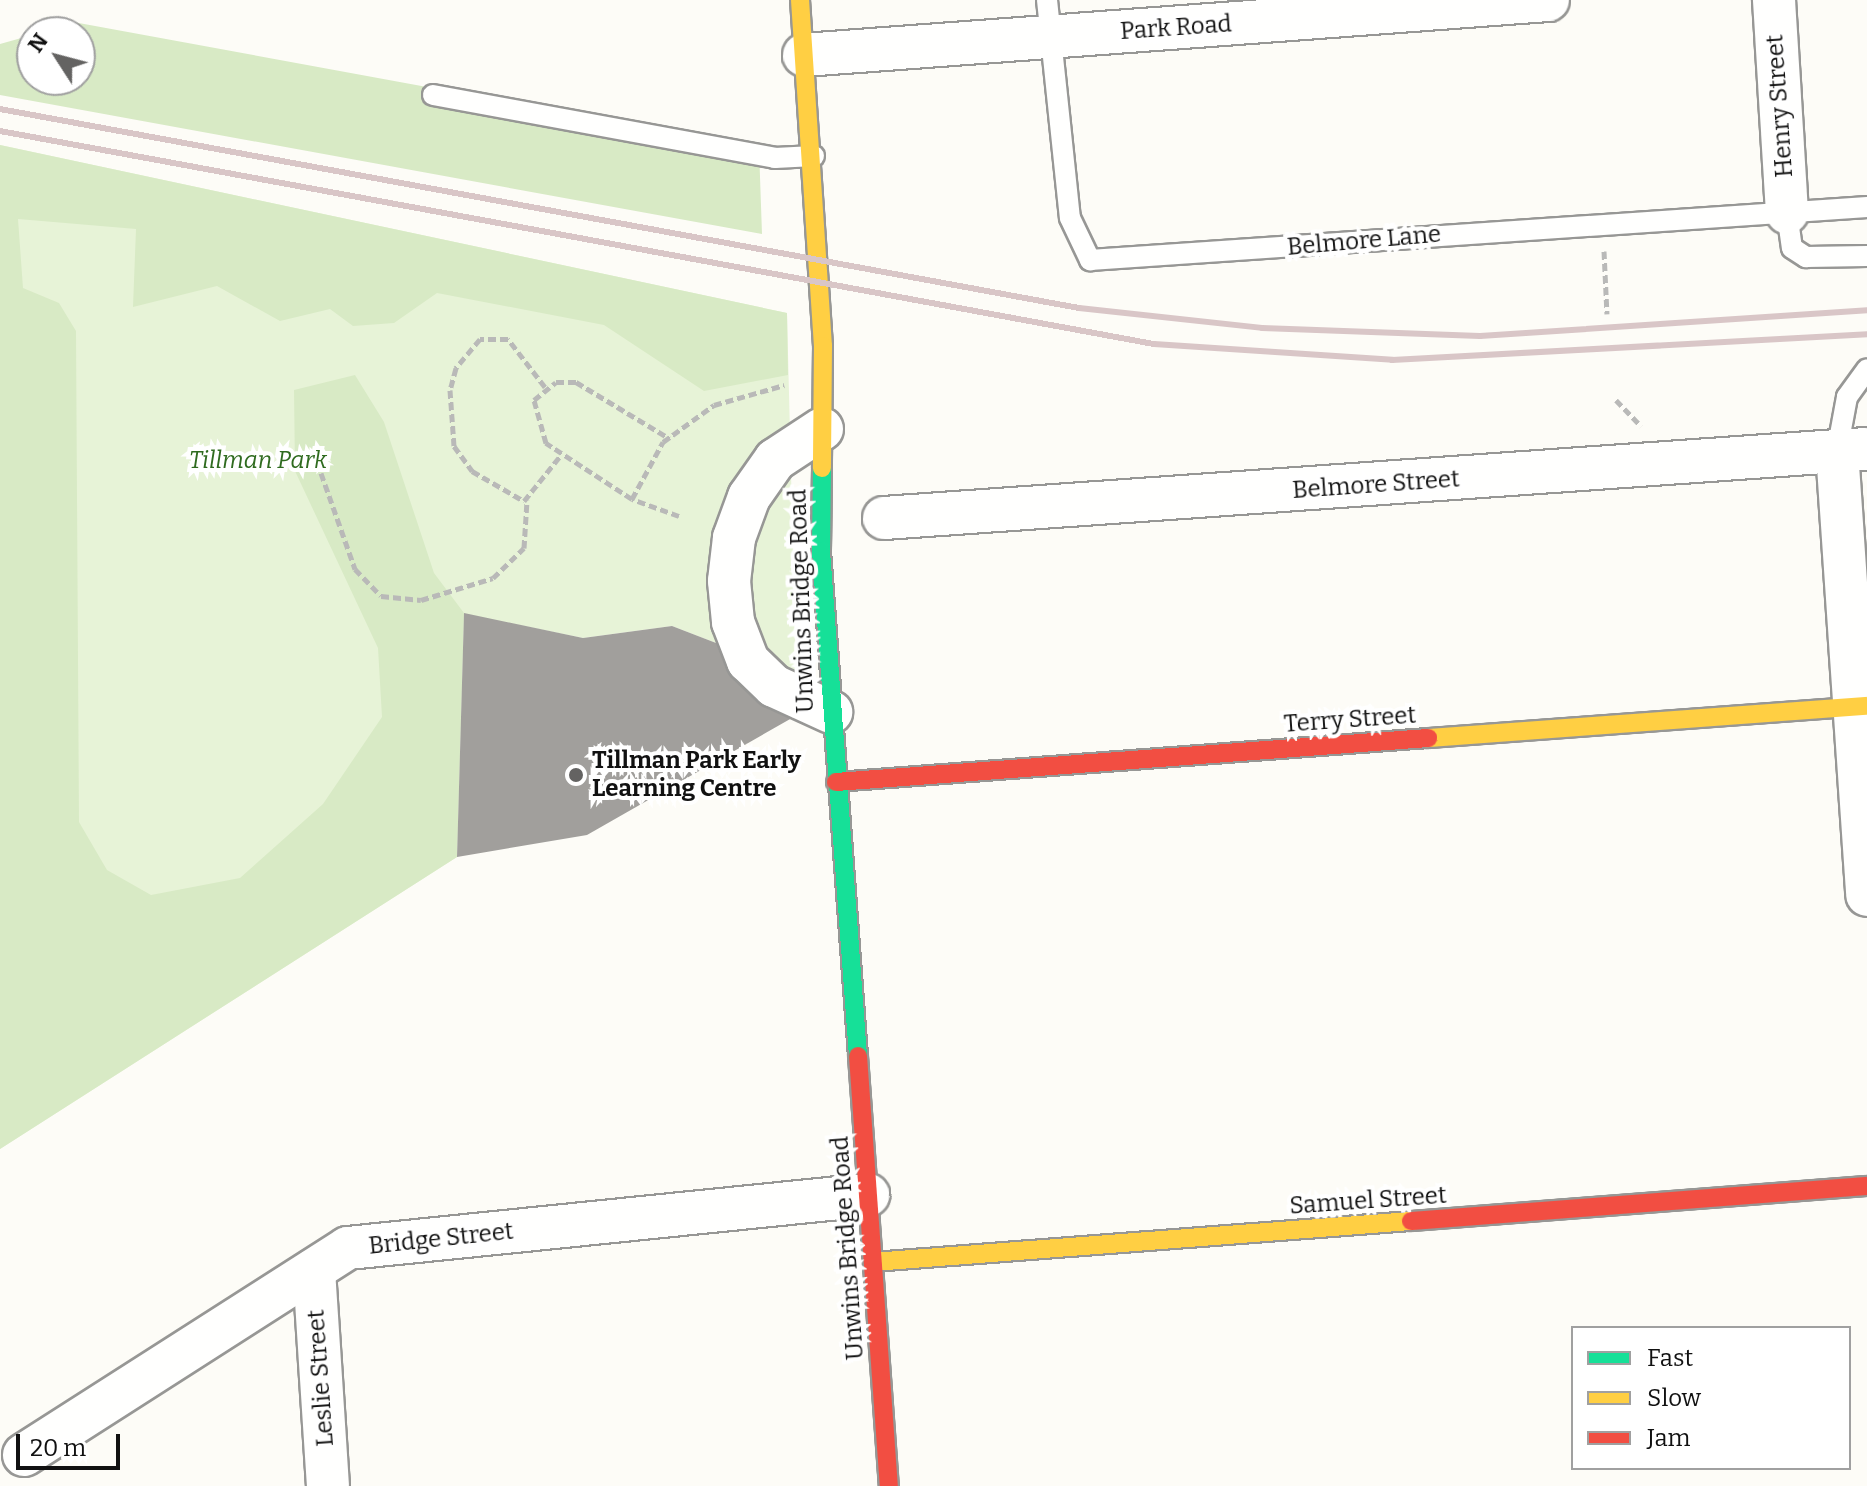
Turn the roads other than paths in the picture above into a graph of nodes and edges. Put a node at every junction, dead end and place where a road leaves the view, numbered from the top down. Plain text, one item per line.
1 (800, 0) edge
2 (1548, 0) edge
3 (1774, 0) edge
4 (1048, 19) edge
5 (804, 55) junction
6 (433, 95) dead end
7 (814, 156) junction
8 (1867, 207) edge
9 (1787, 213) junction
10 (1867, 256) edge
11 (1867, 369) edge
12 (822, 429) junction
13 (1852, 450) edge
14 (884, 518) dead end
15 (1860, 707) edge
16 (831, 712) junction
17 (836, 782) junction
18 (1867, 895) edge
19 (1867, 1186) edge
20 (868, 1195) junction
21 (873, 1262) junction
22 (314, 1270) junction
23 (24, 1455) dead end
24 (328, 1486) edge
25 (889, 1486) edge

1 - 5 street, Unwins Bridge Road
2 - 4 street, Park Road
3 - 9 street, Henry Street
4 - 5 street, Park Road
4 - 9 lane, Belmore Lane
5 - 7 street, Unwins Bridge Road
6 - 7 lane
7 - 12 street, Unwins Bridge Road
8 - 9 lane, Belmore Lane
9 - 10 lane
11 - 13 lane
12 - 16 street, Unwins Bridge Road
12 - 16 street
13 - 14 street, Belmore Street
13 - 15 street
15 - 17 street, Terry Street
15 - 18 street
16 - 17 street, Unwins Bridge Road
17 - 20 street, Unwins Bridge Road
19 - 21 street, Samuel Street
20 - 21 street, Unwins Bridge Road
20 - 22 street, Bridge Street
21 - 25 street, Unwins Bridge Road
22 - 23 street, Bridge Street
22 - 24 street, Leslie Street

